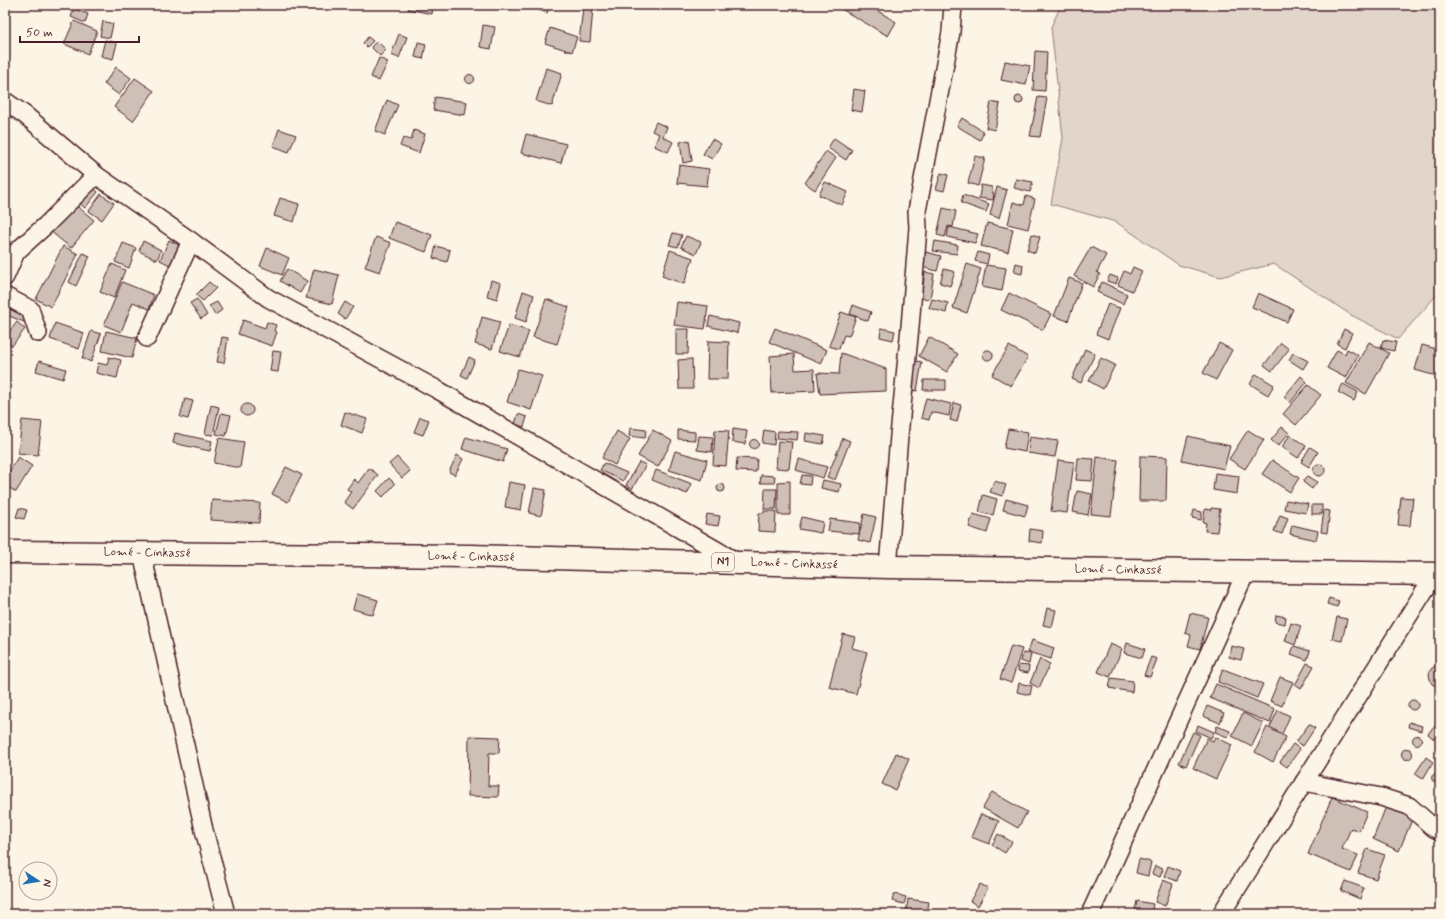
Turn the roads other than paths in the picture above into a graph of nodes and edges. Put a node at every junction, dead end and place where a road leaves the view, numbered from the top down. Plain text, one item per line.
1 (953, 5) edge
2 (5, 101) edge
3 (96, 175) junction
4 (191, 241) junction
5 (10, 252) edge
6 (5, 276) edge
7 (5, 296) edge
8 (38, 332) dead end
9 (147, 338) dead end
10 (5, 552) edge
11 (142, 554) junction
12 (739, 563) junction
13 (888, 567) junction
14 (1246, 572) junction
15 (1438, 574) edge
16 (1304, 782) junction
17 (1440, 830) edge
18 (226, 914) edge
19 (1090, 914) edge
20 (1221, 914) edge

1 - 13 street
2 - 3 street
3 - 4 street
3 - 5 street
4 - 9 street
4 - 12 street
5 - 6 street
7 - 8 street
10 - 11 highway, Lomé - Cinkassé / N1
11 - 12 highway, Lomé - Cinkassé / N1
11 - 18 street
12 - 13 highway, Lomé - Cinkassé / N1
13 - 14 highway, Lomé - Cinkassé / N1
14 - 15 highway, Lomé - Cinkassé / N1
14 - 19 street
15 - 16 street
16 - 17 street
16 - 20 street

